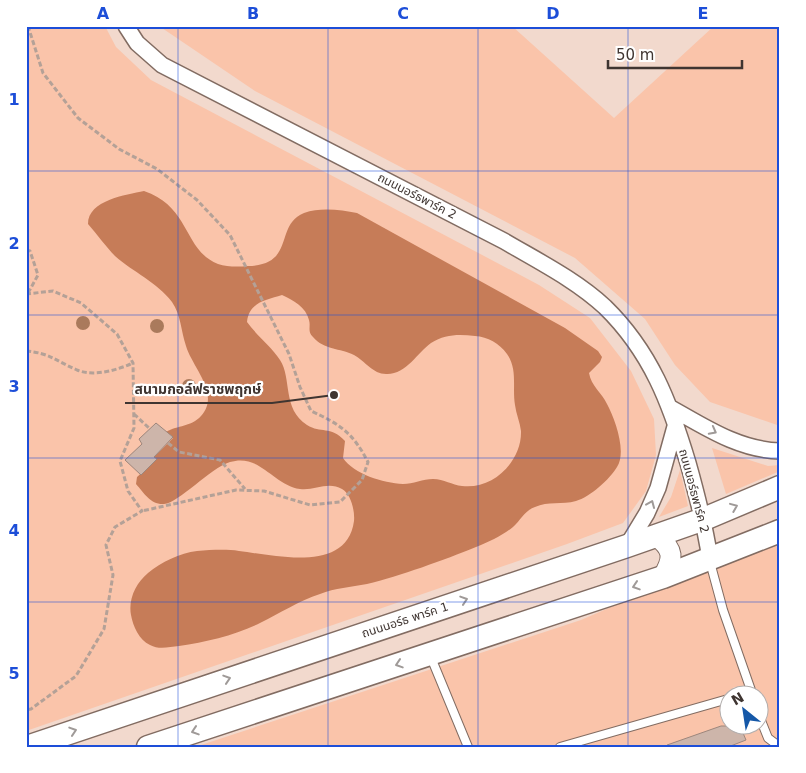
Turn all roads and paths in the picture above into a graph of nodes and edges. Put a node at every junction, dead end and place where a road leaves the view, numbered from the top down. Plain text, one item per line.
1 (28, 26) edge
2 (126, 26) edge
3 (26, 250) edge
4 (27, 295) edge
5 (26, 351) edge
6 (133, 363) junction
7 (670, 408) junction
8 (134, 414) junction
9 (676, 424) junction
10 (150, 429) dead end
11 (168, 443) dead end
12 (780, 451) edge
13 (780, 487) edge
14 (245, 490) junction
15 (142, 511) junction
16 (704, 519) junction
17 (780, 531) edge
18 (657, 536) junction
19 (627, 546) junction
20 (710, 559) junction
21 (663, 576) junction
22 (430, 654) junction
23 (749, 686) edge
24 (718, 702) edge
25 (26, 710) edge
26 (767, 736) edge
27 (27, 747) edge
28 (148, 747) edge
29 (468, 747) edge
30 (560, 747) edge
31 (780, 747) edge

1 - 14 path
2 - 7 street, ถนนนอร์ธพาร์ค 2
3 - 4 path
4 - 6 path
5 - 6 path
6 - 8 path
7 - 9 street, ถนนนอร์ธพาร์ค 2
7 -> 12 street
8 - 10 path
8 - 15 path
9 - 16 street, ถนนนอร์ธพาร์ค 2
19 -> 9 street, ถนนนอร์ธพาร์ค 2
11 - 14 path
16 -> 13 main road, ถนนนอร์ธ พาร์ค 1
14 - 15 path
15 - 25 path
16 - 18 main road, ถนนนอร์ธ พาร์ค 1
16 - 20 street, ถนนนอร์ธพาร์ค 2
17 - 20 main road
18 - 19 main road, ถนนนอร์ธ พาร์ค 1
18 - 21 street
27 -> 19 main road, ถนนนอร์ธ พาร์ค 1
20 - 21 main road
20 - 23 lane
21 -> 22 main road
22 -> 28 main road
22 - 29 lane
24 - 30 lane
26 - 31 lane

